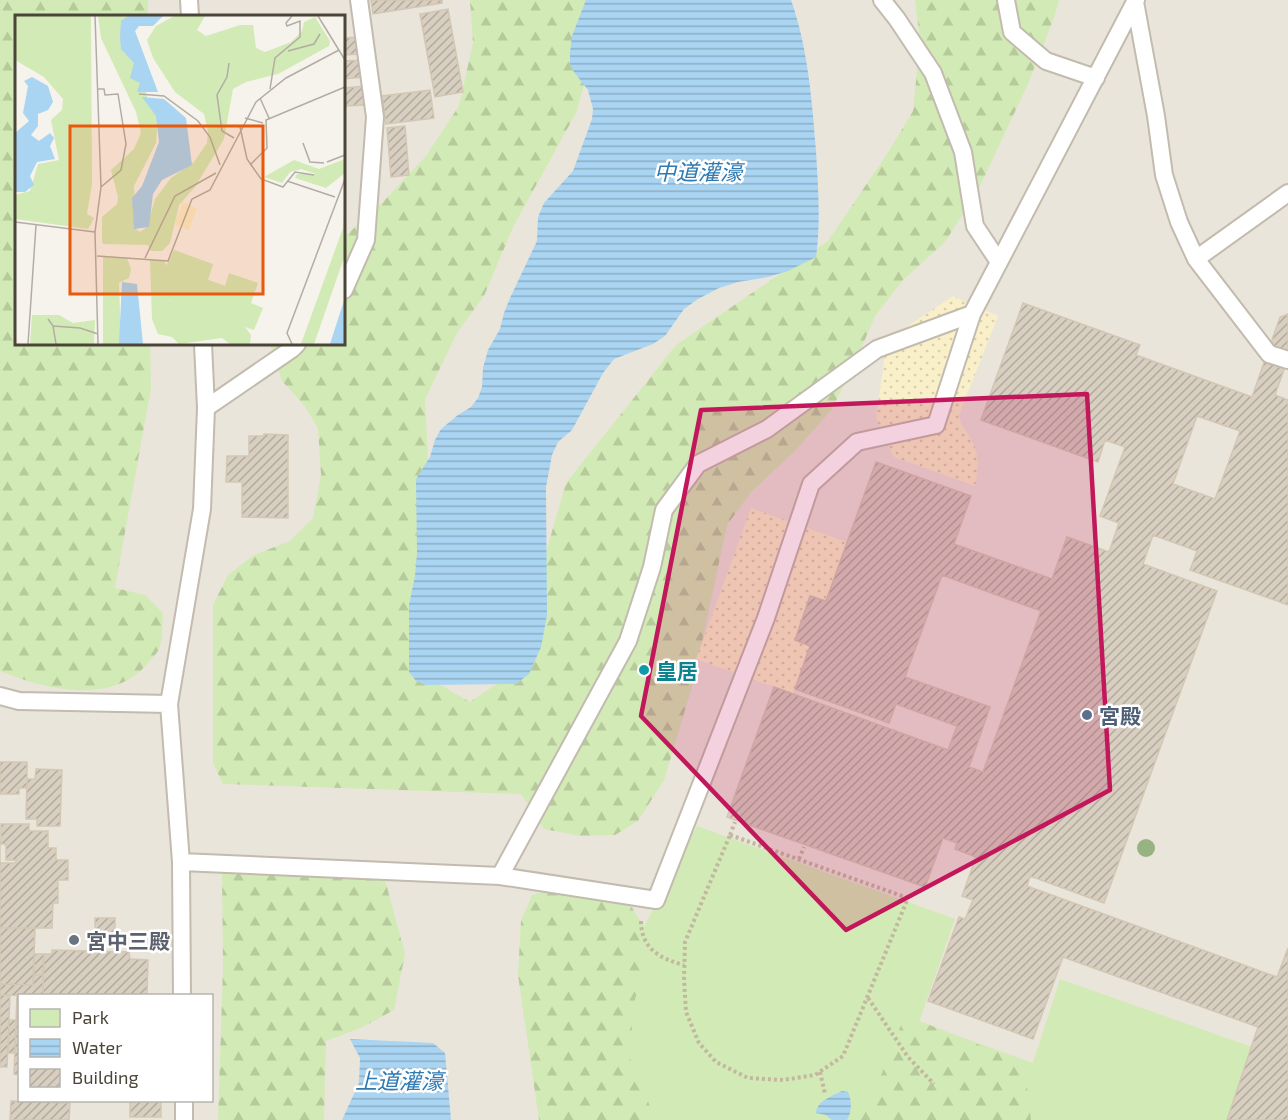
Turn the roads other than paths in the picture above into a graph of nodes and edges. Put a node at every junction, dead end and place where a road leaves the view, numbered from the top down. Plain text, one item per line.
1 (189, 0) edge
2 (359, 0) edge
3 (882, 0) edge
4 (1006, 0) edge
5 (1135, 1) edge
6 (190, 15) edge
7 (1096, 78) junction
8 (1288, 194) edge
9 (1196, 259) junction
10 (999, 262) junction
11 (345, 288) edge
12 (972, 314) junction
13 (203, 345) edge
14 (296, 345) edge
15 (1288, 360) edge
16 (206, 408) junction
17 (0, 696) edge
18 (169, 704) junction
19 (181, 862) junction
20 (500, 876) junction
21 (182, 994) edge
22 (184, 1102) edge
23 (184, 1120) edge

1 - 6 lane
2 - 11 lane
3 - 10 lane
4 - 7 lane
5 - 7 lane
5 - 9 lane
7 - 10 lane
8 - 9 lane
9 - 15 lane
10 - 12 lane
12 - 20 lane
12 - 20 lane
13 - 16 lane
14 - 16 lane
16 - 18 lane
17 - 18 lane
18 - 19 lane
19 - 20 lane
19 - 21 lane
22 - 23 lane

